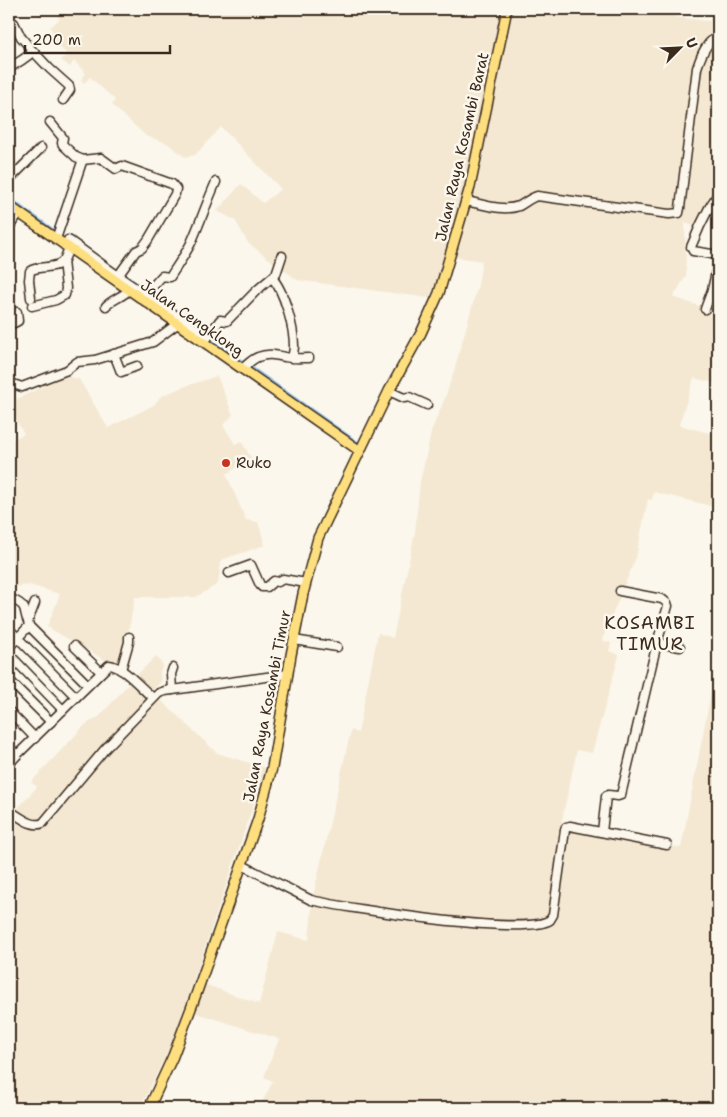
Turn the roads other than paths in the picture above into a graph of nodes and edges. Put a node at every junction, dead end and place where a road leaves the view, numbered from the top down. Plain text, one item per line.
1 (507, 9) edge
2 (9, 24) edge
3 (718, 40) edge
4 (33, 52) junction
5 (9, 68) edge
6 (62, 100) dead end
7 (50, 122) dead end
8 (41, 148) dead end
9 (82, 160) junction
10 (9, 180) edge
11 (216, 182) dead end
12 (718, 194) edge
13 (466, 201) junction
14 (9, 206) edge
15 (25, 215) junction
16 (9, 227) edge
17 (56, 239) junction
18 (67, 245) junction
19 (718, 255) edge
20 (282, 256) dead end
21 (63, 261) junction
22 (718, 263) edge
23 (97, 264) junction
24 (118, 276) junction
25 (272, 278) junction
26 (126, 286) junction
27 (146, 294) junction
28 (106, 306) dead end
29 (705, 309) dead end
30 (17, 312) dead end
31 (9, 323) edge
32 (177, 324) junction
33 (206, 340) junction
34 (114, 354) junction
35 (292, 358) junction
36 (309, 358) dead end
37 (137, 366) dead end
38 (245, 367) junction
39 (9, 379) edge
40 (389, 391) junction
41 (427, 404) dead end
42 (360, 451) junction
43 (229, 572) dead end
44 (306, 583) junction
45 (620, 591) dead end
46 (9, 598) edge
47 (35, 603) dead end
48 (29, 624) junction
49 (9, 629) edge
50 (129, 637) dead end
51 (18, 638) junction
52 (294, 640) junction
53 (657, 643) junction
54 (74, 646) dead end
55 (9, 647) edge
56 (337, 647) dead end
57 (680, 647) dead end
58 (9, 654) edge
59 (173, 668) dead end
60 (121, 670) junction
61 (101, 672) junction
62 (288, 674) junction
63 (9, 680) edge
64 (88, 685) junction
65 (172, 690) junction
66 (76, 697) junction
67 (153, 698) junction
68 (9, 710) edge
69 (63, 710) junction
70 (50, 722) junction
71 (35, 738) junction
72 (9, 747) edge
73 (17, 755) junction
74 (9, 764) edge
75 (9, 817) edge
76 (602, 832) junction
77 (667, 845) dead end
78 (242, 866) junction
79 (149, 1108) edge

1 - 13 main road, Jalan Raya Kosambi Barat
2 - 4 street
3 - 13 street
4 - 5 street
4 - 6 street
7 - 9 street
8 - 10 street
9 - 17 street
9 - 24 street
11 - 27 street
12 - 19 street
13 - 40 main road, Jalan Raya Kosambi Barat
14 - 15 main road, Jalan Cengklong
15 - 16 street
15 - 17 main road, Jalan Cengklong
17 - 18 main road, Jalan Cengklong
18 - 21 street
18 - 23 main road, Jalan Cengklong
20 - 25 street
21 - 21 street
22 - 29 street
23 - 24 street
23 - 26 main road, Jalan Cengklong
24 - 26 street
25 - 33 street
25 - 35 street
26 - 27 street
26 - 28 street
26 - 32 main road, Jalan Cengklong
27 - 33 street
30 - 31 street
32 - 33 main road, Jalan Cengklong
32 - 34 street
33 - 38 main road, Jalan Cengklong
34 - 37 street
34 - 39 street
35 - 36 street
35 - 38 street
38 - 42 main road, Jalan Cengklong
40 - 41 street
40 - 42 main road, Jalan Raya Kosambi Barat
42 - 44 main road, Jalan Raya Kosambi Timur
43 - 44 street
44 - 52 main road, Jalan Raya Kosambi Timur
45 - 53 street
46 - 48 street
47 - 48 street
48 - 51 street
48 - 64 street
49 - 51 street
50 - 60 street
51 - 55 street
51 - 66 street
52 - 56 street
52 - 62 main road, Jalan Raya Kosambi Timur
53 - 57 street
53 - 76 street
54 - 61 street
58 - 69 street
59 - 65 street
60 - 61 street
60 - 67 street
61 - 64 street
62 - 65 street
62 - 78 main road, Jalan Raya Kosambi Timur
63 - 70 street
64 - 66 street
65 - 67 street
66 - 69 street
67 - 75 street
68 - 71 street
69 - 70 street
70 - 71 street
71 - 73 street
72 - 73 street
73 - 74 street
76 - 77 street
76 - 78 street
78 - 79 main road, Jalan Raya Kosambi Timur

